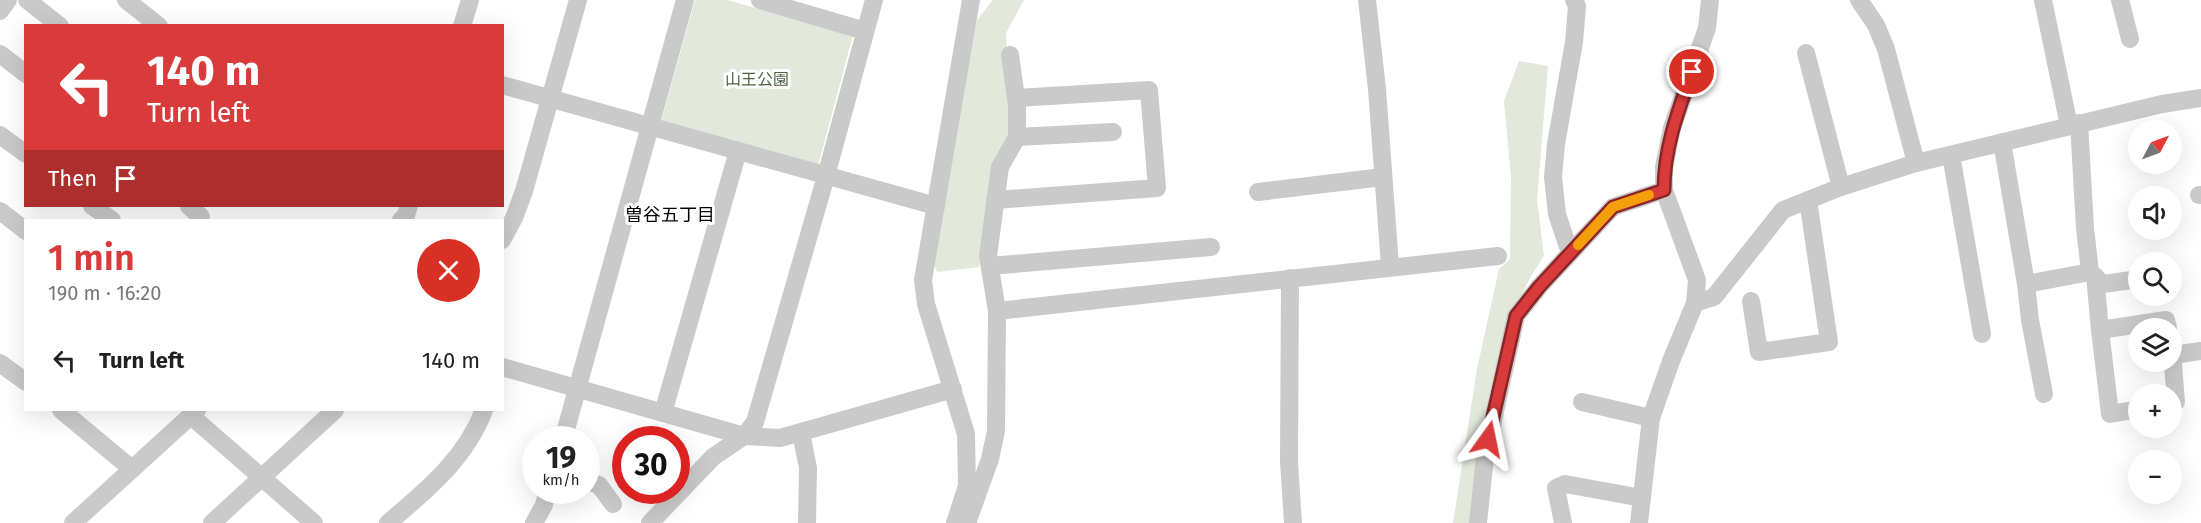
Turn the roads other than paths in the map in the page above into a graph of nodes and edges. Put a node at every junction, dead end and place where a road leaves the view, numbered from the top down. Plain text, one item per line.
1 (8, 0) edge
2 (27, 0) edge
3 (126, 0) edge
4 (470, 0) edge
5 (578, 0) edge
6 (685, 0) edge
7 (760, 0) edge
8 (874, 0) edge
9 (971, 0) edge
10 (1366, 0) edge
11 (1574, 0) edge
12 (1710, 0) edge
13 (1859, 0) edge
14 (2043, 0) edge
15 (2120, 0) edge
16 (781, 3) edge
17 (0, 10) edge
18 (57, 24) edge
19 (156, 24) edge
20 (463, 24) edge
21 (865, 31) junction
22 (2130, 39) dead end
23 (1806, 53) dead end
24 (0, 54) edge
25 (1010, 55) dead end
26 (24, 72) edge
27 (504, 86) edge
28 (1016, 98) junction
29 (2201, 98) edge
30 (550, 99) junction
31 (2074, 124) junction
32 (651, 126) junction
33 (1113, 132) dead end
34 (0, 135) edge
35 (1017, 137) junction
36 (2002, 142) junction
37 (738, 152) junction
38 (24, 153) edge
39 (1951, 154) junction
40 (1916, 163) junction
41 (826, 176) junction
42 (1383, 177) junction
43 (1841, 187) junction
44 (1664, 190) junction
45 (1258, 192) dead end
46 (996, 200) junction
47 (1808, 200) junction
48 (936, 206) junction
49 (93, 207) edge
50 (190, 207) edge
51 (0, 211) edge
52 (111, 219) edge
53 (199, 219) edge
54 (24, 229) edge
55 (504, 236) edge
56 (1211, 247) dead end
57 (1570, 253) junction
58 (1498, 256) dead end
59 (990, 266) junction
60 (1390, 267) junction
61 (2093, 274) junction
62 (1290, 278) junction
63 (2128, 281) edge
64 (2026, 284) junction
65 (1751, 301) dead end
66 (1695, 303) junction
67 (997, 310) junction
68 (2128, 326) edge
69 (2100, 330) junction
70 (1982, 334) dead end
71 (2201, 351) edge
72 (2182, 352) edge
73 (0, 363) edge
74 (504, 368) edge
75 (24, 381) edge
76 (577, 389) junction
77 (952, 389) junction
78 (2044, 394) dead end
79 (1582, 402) dead end
80 (62, 411) edge
81 (334, 411) edge
82 (483, 411) edge
83 (2128, 411) edge
84 (193, 412) edge
85 (663, 413) junction
86 (1651, 418) junction
87 (567, 426) edge
88 (801, 433) junction
89 (744, 436) junction
90 (132, 469) junction
91 (262, 477) junction
92 (600, 485) edge
93 (1642, 498) junction
94 (612, 503) edge
95 (544, 504) edge
96 (73, 523) edge
97 (212, 523) edge
98 (314, 523) edge
99 (388, 523) edge
100 (534, 523) edge
101 (650, 523) edge
102 (807, 523) edge
103 (955, 523) edge
104 (967, 523) edge
105 (1293, 523) edge
106 (1478, 523) edge
107 (1563, 523) edge
108 (1639, 523) edge

1 - 17 street
2 - 18 street
3 - 19 street
4 - 20 street
5 - 30 street
6 - 32 street
7 - 16 street
8 - 21 street
9 - 48 street
10 - 42 street
11 - 57 street
12 - 44 street
13 - 40 street
14 - 31 street
15 - 22 street
16 - 21 street
21 - 41 street
23 - 43 street
24 - 26 street
25 - 28 street
27 - 30 street
28 - 35 street
28 - 46 street
29 - 31 street
30 - 32 street
30 - 55 street
31 - 36 street
31 - 61 street
32 - 37 street
32 - 76 street
33 - 35 street
34 - 38 street
35 - 46 street
36 - 39 street
36 - 64 street
37 - 41 street
37 - 85 street
39 - 40 street
39 - 70 street
40 - 43 street
41 - 48 street
41 - 89 street
42 - 45 street
42 - 60 street
43 - 47 street
44 - 57 street
44 - 66 street
46 - 59 street
47 - 65 street
47 - 66 street
48 - 77 street
49 - 52 street
50 - 53 street
51 - 54 street
56 - 59 street
57 - 106 street
58 - 60 street
59 - 67 street
60 - 62 street
61 - 63 street
61 - 64 street
61 - 69 street
62 - 67 street
62 - 105 street
64 - 78 street
66 - 86 street
67 - 104 street
68 - 69 street
69 - 83 street
71 - 72 street
73 - 75 street
74 - 76 street
76 - 85 street
76 - 87 street
77 - 88 street
77 - 103 street
79 - 86 street
80 - 90 street
81 - 91 street
82 - 99 street
84 - 90 street
84 - 91 street
85 - 89 street
86 - 93 street
88 - 89 street
88 - 102 street
89 - 101 street
90 - 96 street
91 - 97 street
91 - 98 street
92 - 94 street
93 - 107 street
93 - 108 street
95 - 100 street

